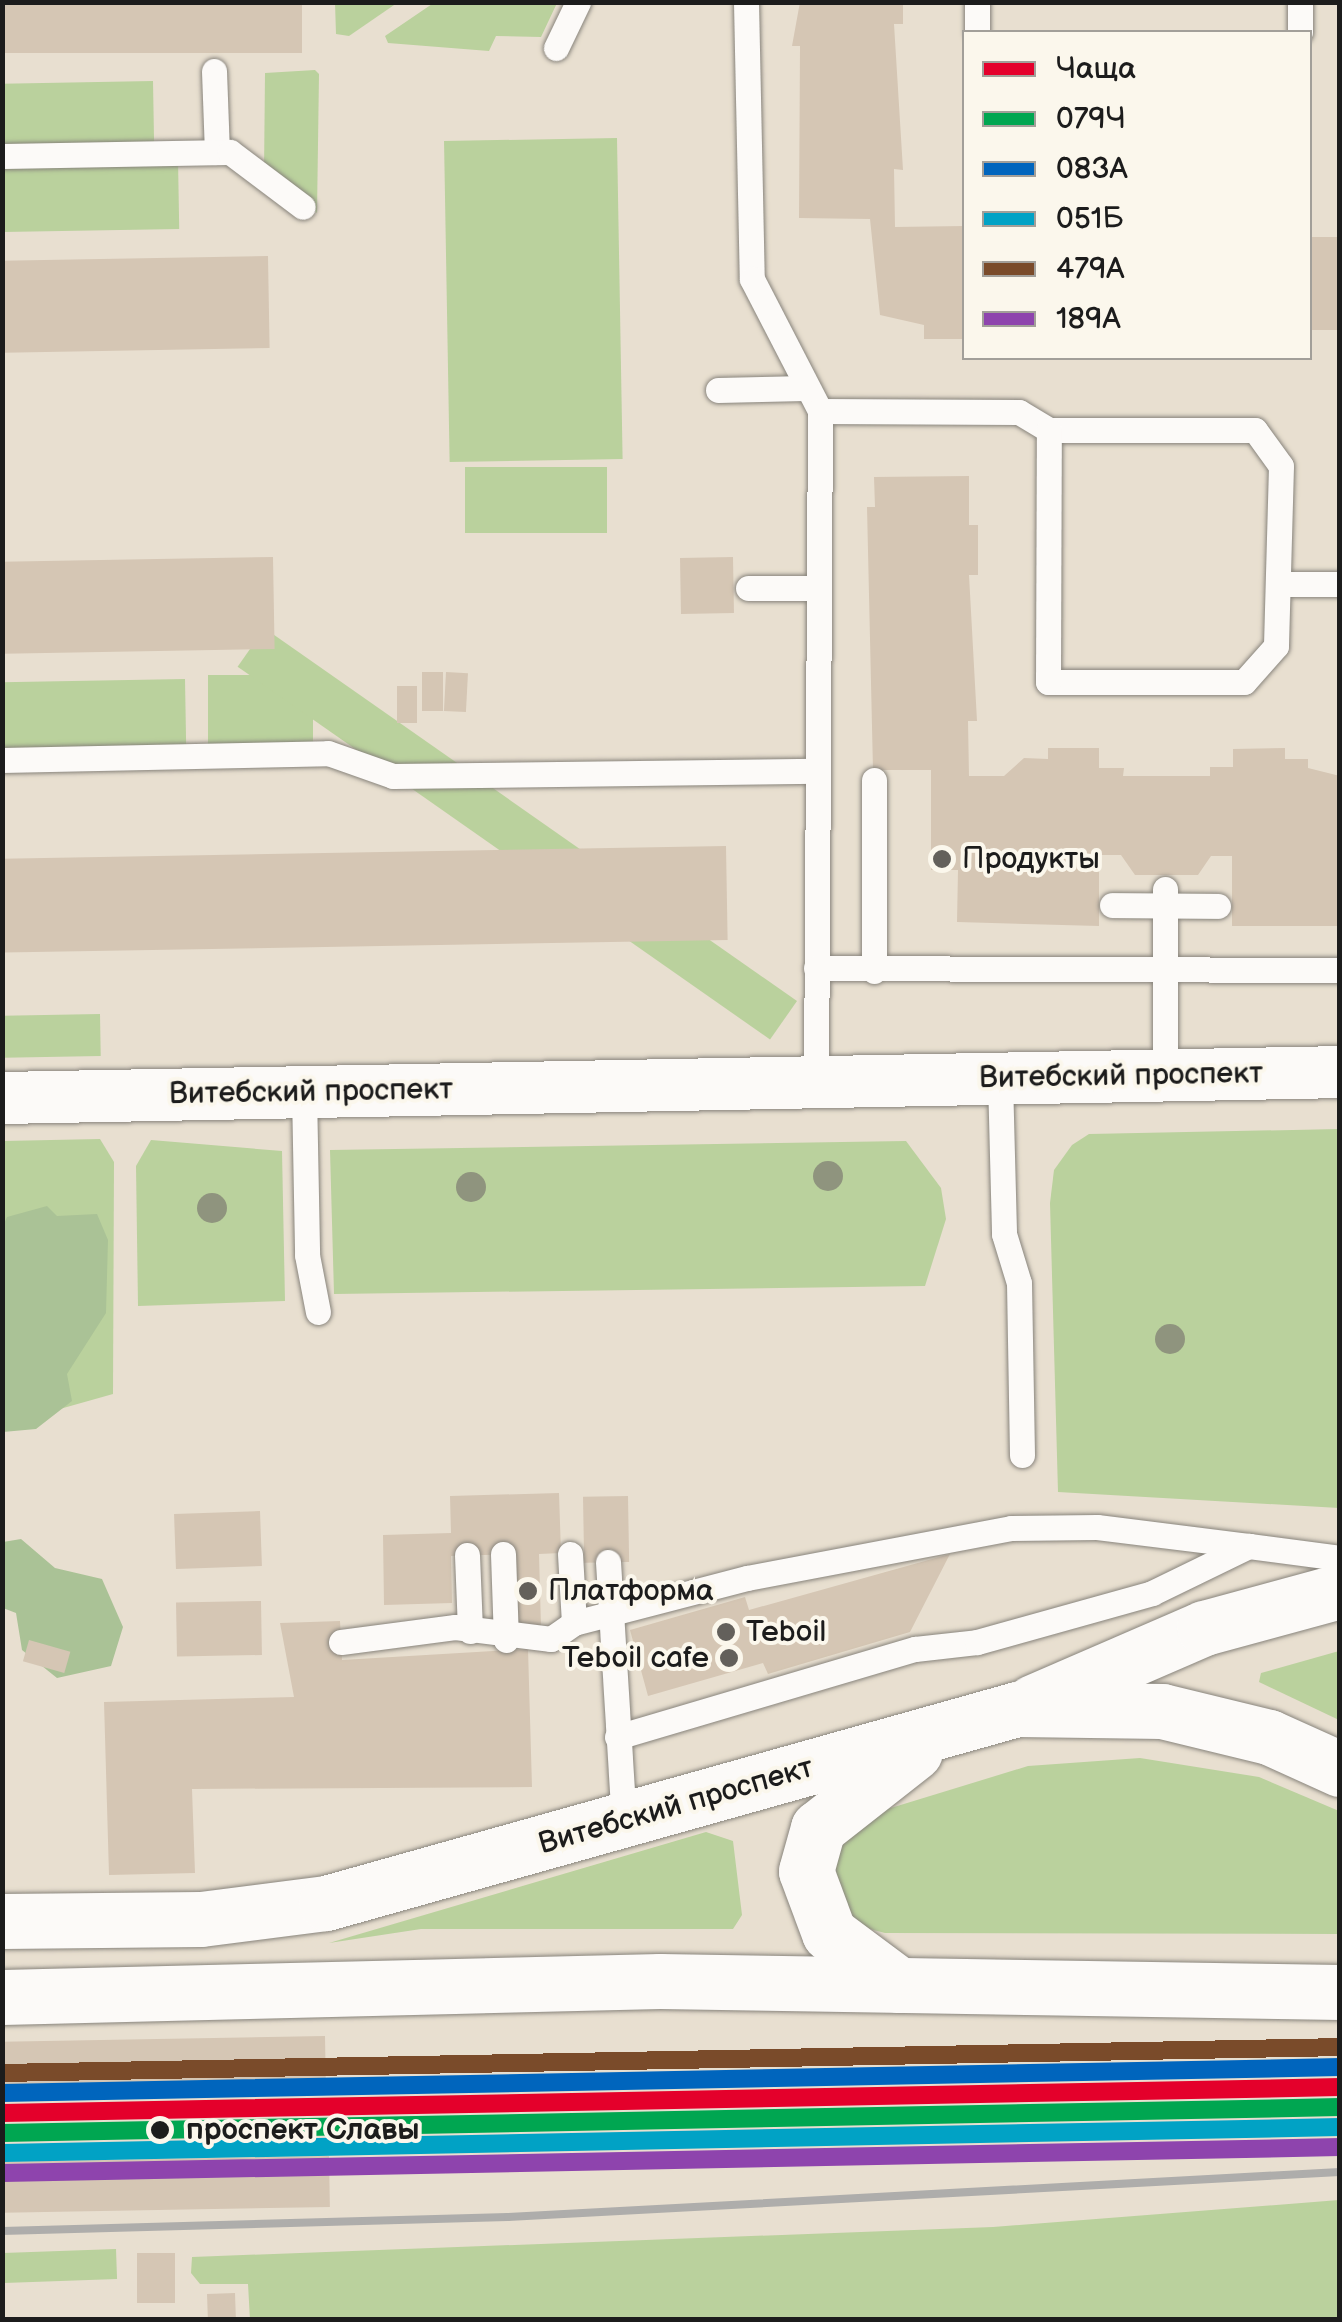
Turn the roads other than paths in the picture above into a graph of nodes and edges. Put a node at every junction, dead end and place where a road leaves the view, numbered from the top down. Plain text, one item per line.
1 (578, 2) edge
2 (746, 2) edge
3 (977, 2) edge
4 (1300, 2) edge
5 (977, 30) edge
6 (1300, 30) edge
7 (556, 48) dead end
8 (214, 70) dead end
9 (217, 152) junction
10 (2, 156) edge
11 (302, 207) dead end
12 (805, 388) junction
13 (718, 390) dead end
14 (820, 411) junction
15 (1050, 430) junction
16 (1278, 584) junction
17 (1340, 584) edge
18 (748, 588) dead end
19 (819, 588) junction
20 (2, 760) edge
21 (818, 772) junction
22 (874, 780) dead end
23 (1165, 897) junction
24 (1112, 905) dead end
25 (1218, 906) dead end
26 (816, 968) junction
27 (1340, 970) edge
28 (874, 971) junction
29 (1165, 971) junction
30 (1340, 1072) edge
31 (1165, 1076) junction
32 (1000, 1079) junction
33 (816, 1082) junction
34 (304, 1092) junction
35 (2, 1098) edge
36 (318, 1312) dead end
37 (1022, 1454) dead end
38 (1249, 1546) junction
39 (502, 1554) dead end
40 (570, 1554) dead end
41 (467, 1555) dead end
42 (1340, 1558) edge
43 (608, 1562) dead end
44 (1340, 1590) edge
45 (419, 1604) dead end
46 (610, 1616) junction
47 (574, 1622) junction
48 (419, 1630) junction
49 (470, 1630) junction
50 (506, 1640) junction
51 (341, 1642) dead end
52 (1017, 1709) junction
53 (946, 1730) junction
54 (617, 1737) junction
55 (1340, 1768) edge
56 (624, 1820) junction
57 (2, 1921) edge
58 (1340, 1968) edge
59 (899, 1985) junction
60 (1215, 1990) junction
61 (1340, 1992) edge
62 (2, 1997) edge

1 - 7 lane
2 - 12 lane
3 - 5 lane
4 - 6 lane
8 - 9 lane
9 - 10 lane
9 - 11 lane
12 - 13 lane
12 - 14 lane
14 - 15 lane
14 - 19 lane
15 - 16 lane
15 - 16 lane
16 - 17 lane
18 - 19 lane
19 - 21 lane
20 - 21 lane
21 - 26 lane
22 - 28 lane
23 - 24 lane
23 - 25 lane
23 - 29 lane
26 - 28 lane
26 - 33 lane
27 - 29 lane
28 - 29 lane
29 - 31 lane
30 - 31 street, Витебский проспект
31 - 32 street, Витебский проспект
32 - 33 street, Витебский проспект
32 - 37 lane
33 - 34 street, Витебский проспект
34 - 35 street, Витебский проспект
34 - 36 lane
38 - 42 lane
38 - 46 lane
38 - 54 lane
39 - 50 lane
40 - 47 lane
41 - 49 lane
43 - 46 lane
44 - 52 main road
45 - 48 lane
46 - 47 lane
46 - 54 lane
47 - 50 lane
48 - 49 lane
48 - 51 lane
49 - 50 lane
52 - 53 main road, Витебский проспект
52 - 55 main road, Витебский проспект
53 - 56 main road, Витебский проспект
53 - 59 main road
54 - 56 lane
56 - 57 main road, Витебский проспект
58 - 60 main road
59 - 60 main road
59 - 62 main road
60 - 61 main road

